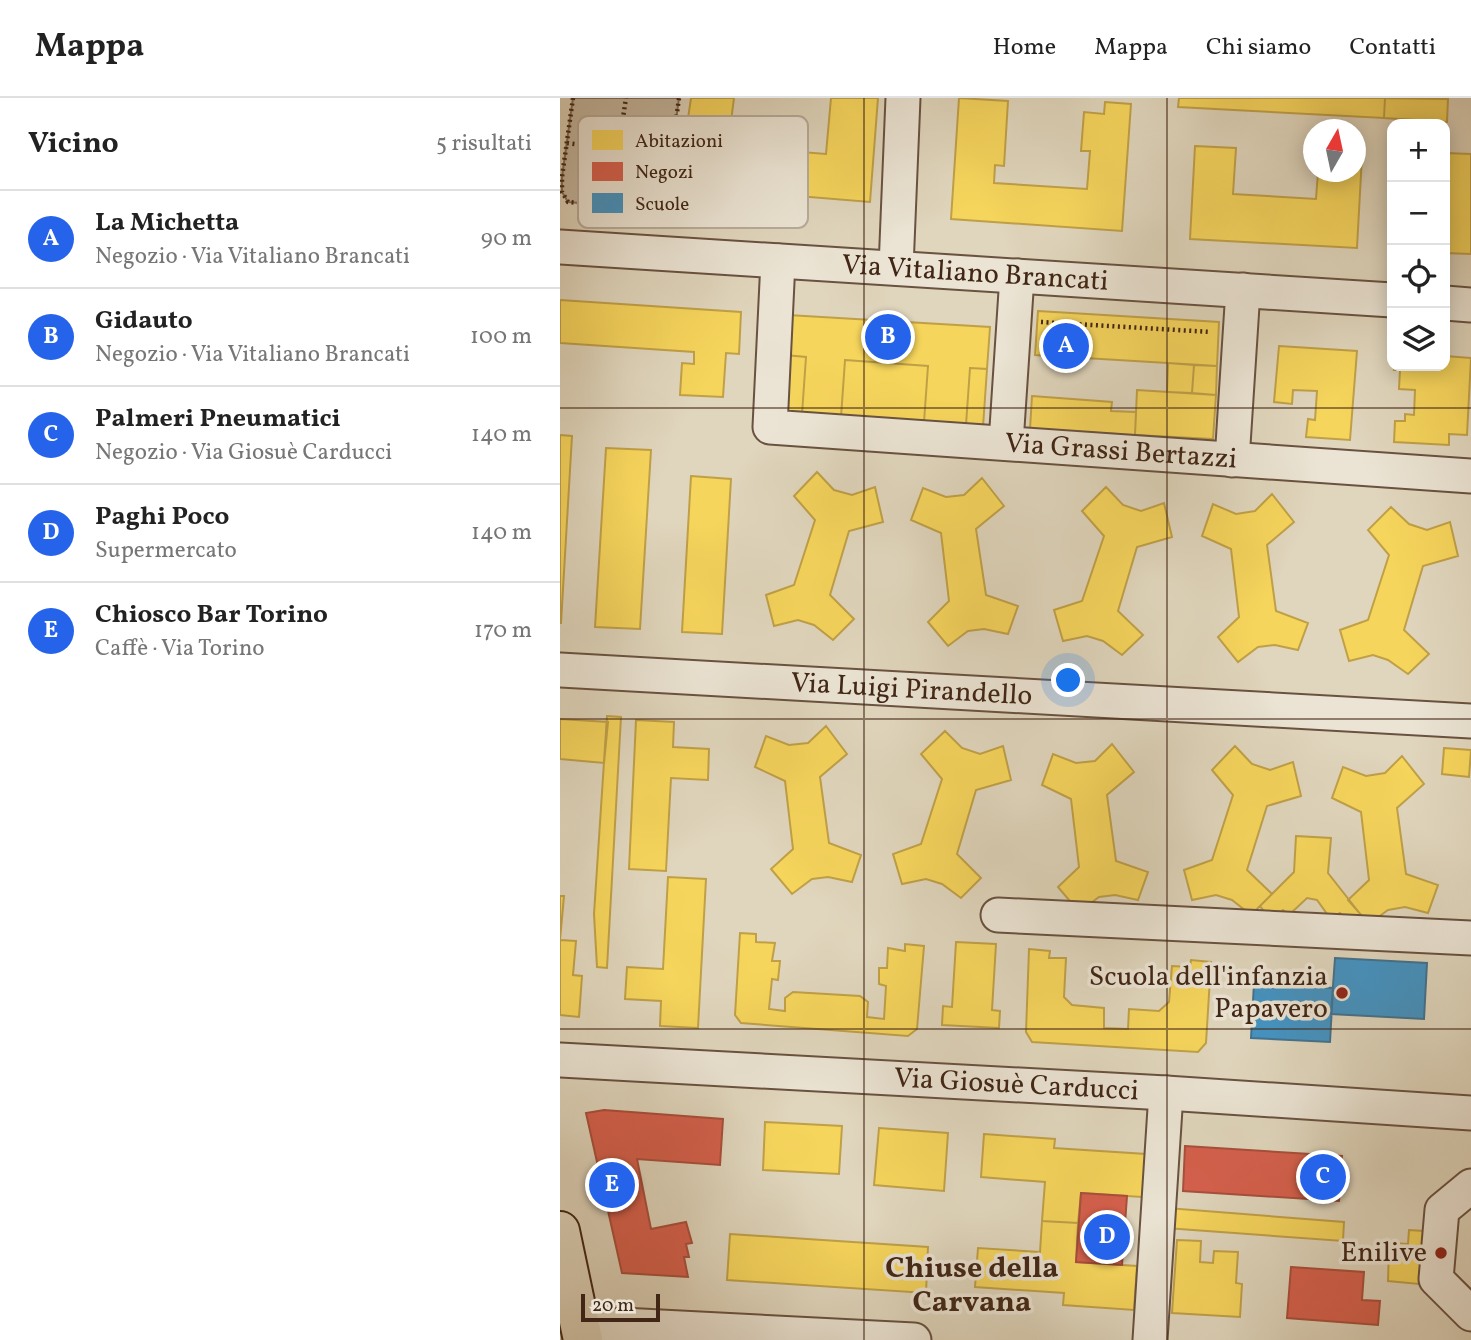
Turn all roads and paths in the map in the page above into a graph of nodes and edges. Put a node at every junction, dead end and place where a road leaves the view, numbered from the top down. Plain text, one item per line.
1 (573, 98) edge
2 (626, 98) edge
3 (679, 98) edge
4 (903, 98) edge
5 (623, 116) edge
6 (677, 116) edge
7 (567, 143) junction
8 (578, 144) edge
9 (578, 203) edge
10 (560, 247) edge
11 (778, 261) junction
12 (896, 268) junction
13 (1017, 276) junction
14 (1242, 290) junction
15 (1387, 300) edge
16 (1450, 303) edge
17 (1471, 305) edge
18 (1038, 322) dead end
19 (1219, 332) dead end
20 (1006, 443) junction
21 (1232, 460) junction
22 (1471, 477) edge
23 (560, 670) edge
24 (1471, 721) edge
25 (998, 915) dead end
26 (1471, 938) edge
27 (560, 1060) edge
28 (1166, 1093) junction
29 (1471, 1113) edge
30 (1471, 1186) edge
31 (560, 1231) edge
32 (1471, 1314) edge
33 (583, 1335) edge
34 (914, 1340) edge
35 (1150, 1340) edge

1 - 7 path
2 - 5 path
3 - 6 path
4 - 12 street
7 - 8 path
7 - 9 path
10 - 11 street, Via Vitaliano Brancati
11 - 12 street, Via Vitaliano Brancati
11 - 20 street, Via Grassi Bertazzi
12 - 13 street, Via Vitaliano Brancati
13 - 14 street, Via Vitaliano Brancati
13 - 20 street
14 - 15 street, Via Vitaliano Brancati
14 - 21 street
16 - 17 street
18 - 19 path
20 - 21 street, Via Grassi Bertazzi
21 - 22 street, Via Grassi Bertazzi
23 - 24 street, Via Luigi Pirandello
25 - 26 street
27 - 28 street, Via Giosuè Carducci
28 - 29 street, Via Giosuè Carducci
28 - 35 street
30 - 32 street
31 - 33 main road
33 - 34 street

